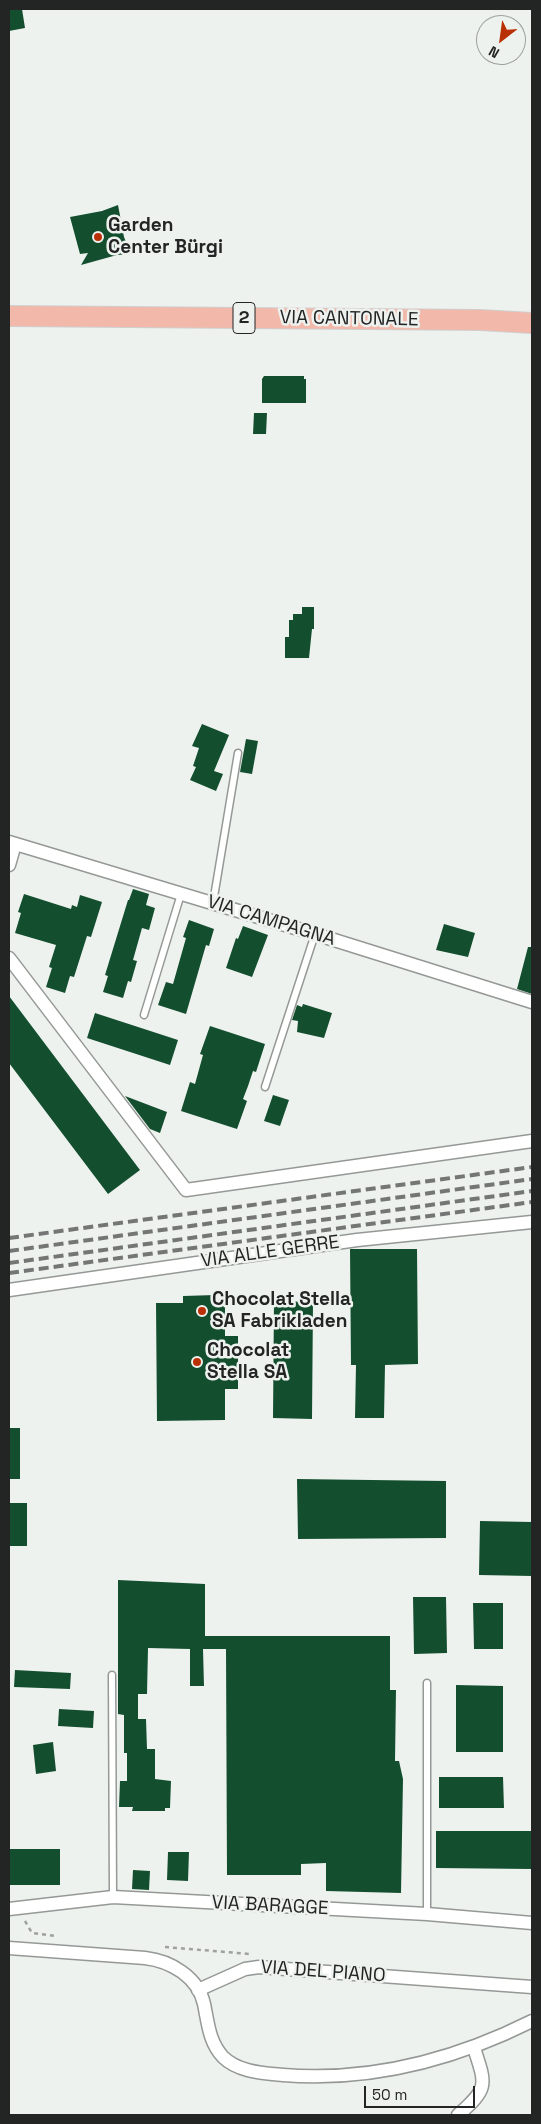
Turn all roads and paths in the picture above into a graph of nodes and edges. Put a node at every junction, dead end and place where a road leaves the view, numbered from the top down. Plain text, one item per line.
1 (9, 316) edge
2 (532, 318) edge
3 (480, 320) junction
4 (532, 324) edge
5 (238, 753) dead end
6 (12, 843) edge
7 (9, 866) edge
8 (181, 894) junction
9 (213, 903) junction
10 (315, 934) junction
11 (9, 958) edge
12 (532, 1002) edge
13 (144, 1015) dead end
14 (265, 1087) dead end
15 (532, 1141) edge
16 (532, 1222) edge
17 (9, 1290) edge
18 (112, 1675) dead end
19 (426, 1683) dead end
20 (113, 1898) junction
21 (13, 1908) edge
22 (427, 1914) junction
23 (532, 1923) edge
24 (61, 1937) dead end
25 (157, 1947) dead end
26 (9, 1948) edge
27 (252, 1954) dead end
28 (532, 1987) edge
29 (198, 1990) junction
30 (532, 2021) edge
31 (474, 2048) junction
32 (458, 2115) edge

1 - 3 main road, VIA CANTONALE / 2
2 - 3 main road, VIA CANTONALE / 2
3 - 4 main road, VIA CANTONALE / 2
5 - 9 lane
6 - 7 street
6 - 8 street, VIA CAMPAGNA
8 - 9 street, VIA CAMPAGNA
8 - 13 lane
9 - 10 street, VIA CAMPAGNA
10 - 12 street, VIA CAMPAGNA
10 - 14 lane
11 - 15 street
16 - 17 street, VIA ALLE GERRE
18 - 20 lane
19 - 22 lane
20 - 21 street, VIA BARAGGE
20 - 22 street, VIA BARAGGE
21 - 24 path
22 - 23 street, VIA BARAGGE
25 - 27 path
26 - 29 street
28 - 29 street, VIA DEL PIANO
29 - 31 street
30 - 31 street
31 - 32 street

